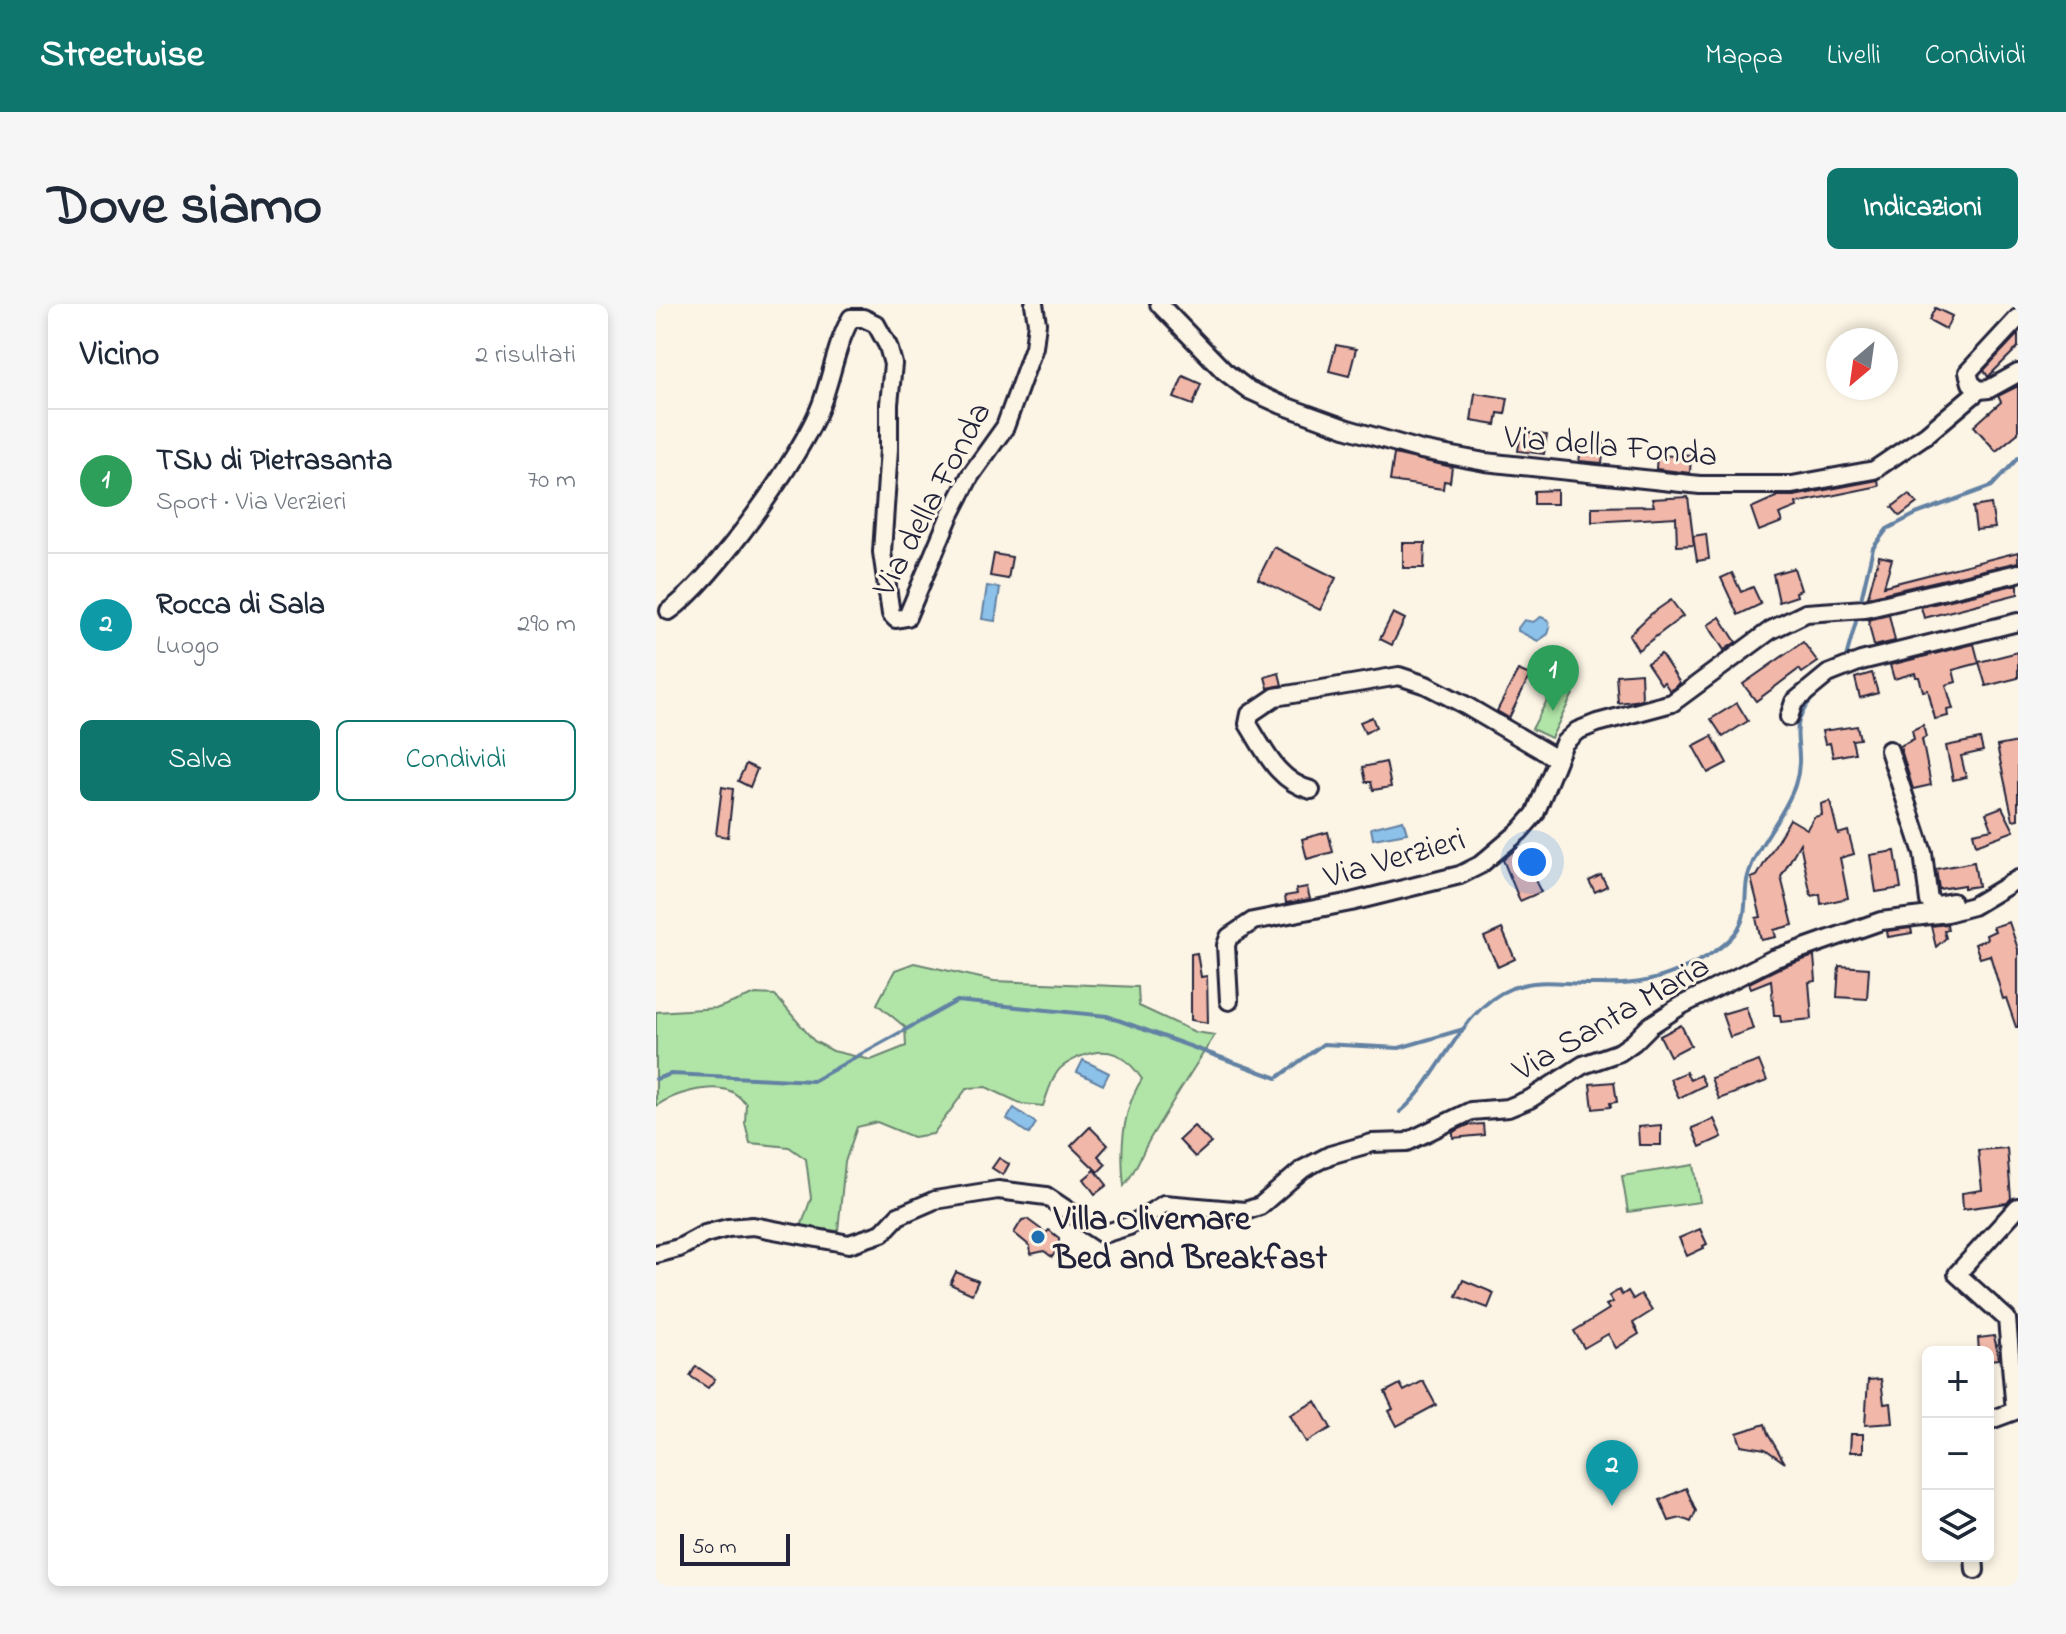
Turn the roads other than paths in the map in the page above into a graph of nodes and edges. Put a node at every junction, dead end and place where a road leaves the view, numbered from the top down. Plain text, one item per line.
1 (1034, 304) edge
2 (1159, 304) edge
3 (2018, 318) edge
4 (2018, 373) edge
5 (1979, 390) junction
6 (2018, 573) edge
7 (669, 611) dead end
8 (2018, 622) edge
9 (1789, 717) dead end
10 (1889, 750) dead end
11 (1557, 759) junction
12 (1311, 790) dead end
13 (2018, 879) edge
14 (1973, 906) junction
15 (1229, 1001) dead end
16 (2018, 1207) edge
17 (656, 1254) edge
18 (1994, 1419) edge

1 - 7 street, Via della Fonda
2 - 5 street, Via della Fonda
3 - 5 street
4 - 5 street, Via della Fonda
6 - 11 street, Via Verzieri
8 - 9 street
10 - 14 street
11 - 12 street
11 - 15 street, Via Verzieri
13 - 14 street, Via Santa Maria
14 - 17 street, Via Santa Maria
16 - 18 street

